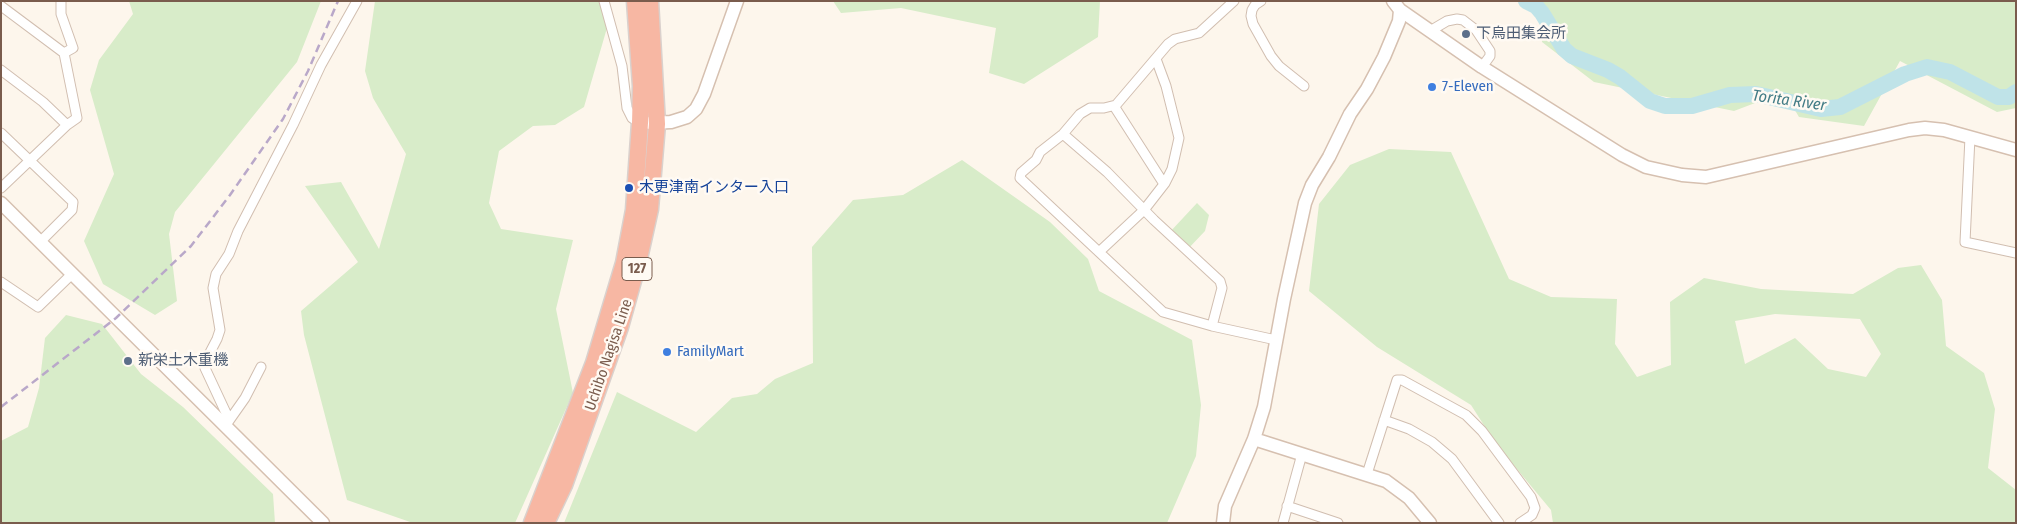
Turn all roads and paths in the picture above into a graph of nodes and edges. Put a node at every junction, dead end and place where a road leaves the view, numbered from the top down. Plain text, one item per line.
1 (61, 1) edge
2 (357, 1) edge
3 (604, 1) edge
4 (625, 1) edge
5 (635, 1) edge
6 (650, 1) edge
7 (737, 1) edge
8 (1234, 1) edge
9 (1261, 1) edge
10 (1, 6) edge
11 (1397, 6) edge
12 (1430, 31) junction
13 (638, 50) junction
14 (64, 53) junction
15 (1156, 59) junction
16 (1482, 67) junction
17 (1, 70) edge
18 (1304, 86) dead end
19 (1114, 106) junction
20 (640, 123) junction
21 (657, 124) junction
22 (66, 125) junction
23 (1, 133) edge
24 (1063, 134) junction
25 (1970, 137) junction
26 (2016, 150) edge
27 (30, 161) junction
28 (1164, 184) junction
29 (1, 188) edge
30 (1, 202) edge
31 (1144, 210) junction
32 (40, 242) junction
33 (1099, 252) junction
34 (2016, 253) edge
35 (72, 274) junction
36 (1, 282) edge
37 (1212, 326) junction
38 (1276, 340) junction
39 (261, 367) dead end
40 (1384, 420) junction
41 (224, 425) junction
42 (1254, 439) junction
43 (1302, 454) junction
44 (1368, 474) junction
45 (1287, 506) junction
46 (323, 523) edge
47 (532, 523) edge
48 (546, 523) edge
49 (1223, 523) edge
50 (1283, 523) edge
51 (1338, 523) edge
52 (1430, 523) edge
53 (1499, 523) edge
54 (1520, 523) edge

1 - 14 street
2 - 41 street
3 - 20 street
4 - 13 highway
5 - 13 highway, Uchibo Nagisa Line / 127
6 - 21 highway, Uchibo Nagisa Line / 127
7 - 21 street
8 - 15 street
9 - 18 street
10 - 14 street
11 - 12 street
11 - 38 street
12 - 16 street
12 - 16 street
13 - 20 highway, Uchibo Nagisa Line / 127
14 - 22 street
15 - 19 street
15 - 28 street
16 - 25 street
17 - 22 street
19 - 24 street
19 - 28 street
20 - 21 street
20 - 47 highway, Uchibo Nagisa Line / 127
21 - 48 highway, Uchibo Nagisa Line / 127
22 - 27 street
23 - 27 street
24 - 31 street
24 - 33 street
25 - 26 street
25 - 34 street
27 - 29 street
27 - 32 street
28 - 31 street
30 - 32 street
31 - 33 street
31 - 37 street
32 - 35 street
33 - 37 street
35 - 36 street
35 - 41 street
37 - 38 street
38 - 42 street
39 - 41 street
40 - 44 street
40 - 53 street
40 - 54 street
41 - 46 street
42 - 43 street
42 - 49 street
43 - 44 street
43 - 45 street
44 - 52 street
45 - 50 street
45 - 51 street

